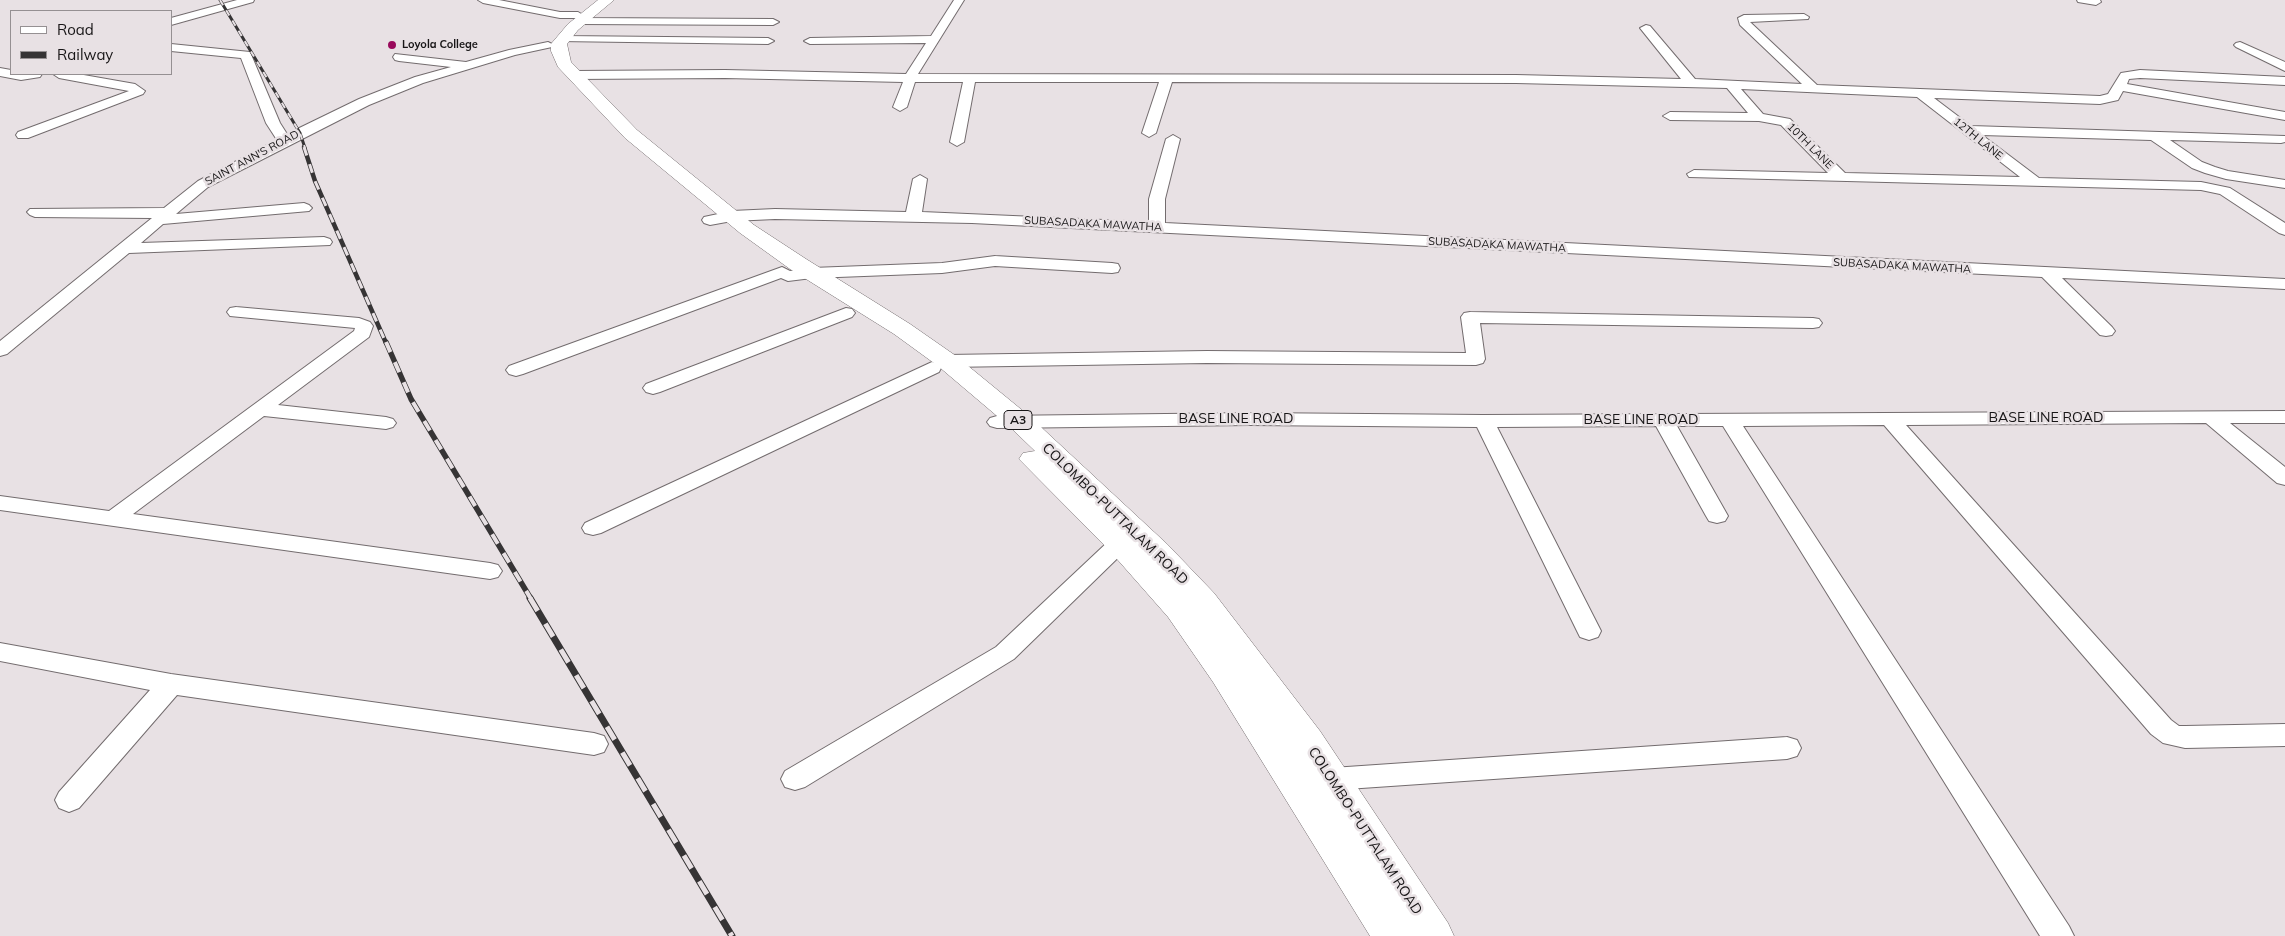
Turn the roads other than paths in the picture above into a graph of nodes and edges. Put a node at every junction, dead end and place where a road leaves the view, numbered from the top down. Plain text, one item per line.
1 (248, 0) edge
2 (483, 0) edge
3 (959, 0) edge
4 (2082, 0) edge
5 (2096, 2) dead end
6 (752, 14) dead end
7 (1804, 17) dead end
8 (172, 22) edge
9 (578, 22) edge
10 (773, 22) dead end
11 (1646, 28) dead end
12 (936, 38) junction
13 (810, 40) dead end
14 (768, 41) dead end
15 (2240, 45) dead end
16 (172, 46) edge
17 (399, 57) dead end
18 (468, 65) junction
19 (2285, 67) edge
20 (574, 74) junction
21 (16, 75) edge
22 (28, 75) edge
23 (64, 75) edge
24 (1167, 77) junction
25 (910, 78) junction
26 (970, 78) junction
27 (2285, 81) edge
28 (1690, 82) junction
29 (1730, 85) junction
30 (2118, 86) junction
31 (1812, 87) junction
32 (1921, 94) junction
33 (900, 107) dead end
34 (1670, 116) dead end
35 (2285, 116) edge
36 (1759, 117) junction
37 (1967, 130) junction
38 (1149, 133) dead end
39 (23, 135) dead end
40 (2154, 136) junction
41 (1173, 139) dead end
42 (284, 140) junction
43 (2281, 140) dead end
44 (957, 142) dead end
45 (1694, 174) dead end
46 (1842, 178) junction
47 (920, 179) dead end
48 (2035, 182) junction
49 (2285, 184) edge
50 (304, 208) dead end
51 (35, 212) dead end
52 (164, 216) junction
53 (913, 217) junction
54 (721, 218) junction
55 (1157, 228) junction
56 (2285, 230) edge
57 (324, 242) dead end
58 (125, 248) junction
59 (1112, 268) dead end
60 (2048, 273) junction
61 (794, 274) junction
62 (2285, 284) edge
63 (236, 312) dead end
64 (846, 313) junction
65 (1813, 323) dead end
66 (2106, 331) dead end
67 (0, 350) edge
68 (940, 364) junction
69 (516, 370) dead end
70 (652, 388) dead end
71 (258, 409) junction
72 (2210, 417) junction
73 (2285, 417) edge
74 (1890, 419) junction
75 (1663, 420) junction
76 (1729, 420) junction
77 (1008, 421) junction
78 (1484, 421) junction
79 (386, 423) dead end
80 (2285, 478) edge
81 (0, 503) edge
82 (1717, 516) dead end
83 (110, 520) junction
84 (594, 528) dead end
85 (1120, 543) junction
86 (490, 571) dead end
87 (1588, 630) dead end
88 (0, 652) edge
89 (171, 684) junction
90 (2285, 735) edge
91 (594, 744) dead end
92 (1787, 748) dead end
93 (795, 779) dead end
94 (1332, 780) junction
95 (69, 800) dead end
96 (1393, 936) edge
97 (1433, 936) edge
98 (2058, 936) edge

1 - 8 street
2 - 9 street
3 - 12 street
4 - 5 street
6 - 9 street
7 - 31 street
9 - 10 street
9 - 14 street
9 - 18 street, SAINT ANN'S ROAD
9 - 20 highway, COLOMBO-PUTTALAM ROAD / A3
9 - 54 highway, COLOMBO-PUTTALAM ROAD / A3
11 - 28 street
12 - 13 street
12 - 25 street
15 - 19 street
16 - 42 street
17 - 18 street
18 - 42 street, SAINT ANN'S ROAD
20 - 25 street
20 - 54 highway, COLOMBO-PUTTALAM ROAD / A3
21 - 22 street
23 - 39 street
24 - 26 street
24 - 28 street
24 - 38 street
25 - 26 street
25 - 33 street
26 - 44 street
27 - 30 street
28 - 29 street
29 - 31 street
29 - 36 street
30 - 32 street
30 - 35 street
31 - 32 street
32 - 37 street, 12TH LANE
34 - 36 street, 10TH LANE
36 - 46 street, 10TH LANE
37 - 40 street
37 - 48 street, 12TH LANE
40 - 43 street
40 - 49 street
41 - 55 street
42 - 52 street, SAINT ANN'S ROAD
45 - 46 street
46 - 48 street
47 - 53 street
48 - 56 street
50 - 52 street
51 - 52 street
52 - 58 street, SAINT ANN'S ROAD
53 - 54 street, SUBASADAKA MAWATHA
53 - 55 street, SUBASADAKA MAWATHA
54 - 61 highway, COLOMBO-PUTTALAM ROAD / A3
55 - 60 street, SUBASADAKA MAWATHA
57 - 58 street
58 - 67 street, SAINT ANN'S ROAD
59 - 61 street
60 - 62 street, SUBASADAKA MAWATHA
60 - 66 street
61 - 64 highway, COLOMBO-PUTTALAM ROAD / A3
61 - 68 highway, COLOMBO-PUTTALAM ROAD / A3
61 - 69 street
63 - 71 street
64 - 68 highway, COLOMBO-PUTTALAM ROAD / A3
64 - 70 street
65 - 68 street
68 - 77 highway, COLOMBO-PUTTALAM ROAD / A3
68 - 84 street
71 - 79 street
71 - 83 street
72 - 73 street, BASE LINE ROAD
72 - 74 street, BASE LINE ROAD
72 - 80 street
74 - 76 street, BASE LINE ROAD
74 - 90 street
75 - 76 street, BASE LINE ROAD
75 - 78 street, BASE LINE ROAD
75 - 82 street
76 - 98 street
77 - 78 street, BASE LINE ROAD
77 - 85 highway, COLOMBO-PUTTALAM ROAD / A3
77 - 94 highway, COLOMBO-PUTTALAM ROAD / A3
78 - 87 street
81 - 83 street
83 - 86 street
85 - 93 street
85 - 96 highway, COLOMBO-PUTTALAM ROAD / A3
88 - 89 street
89 - 91 street
89 - 95 street
92 - 94 street
94 - 97 highway, COLOMBO-PUTTALAM ROAD / A3

